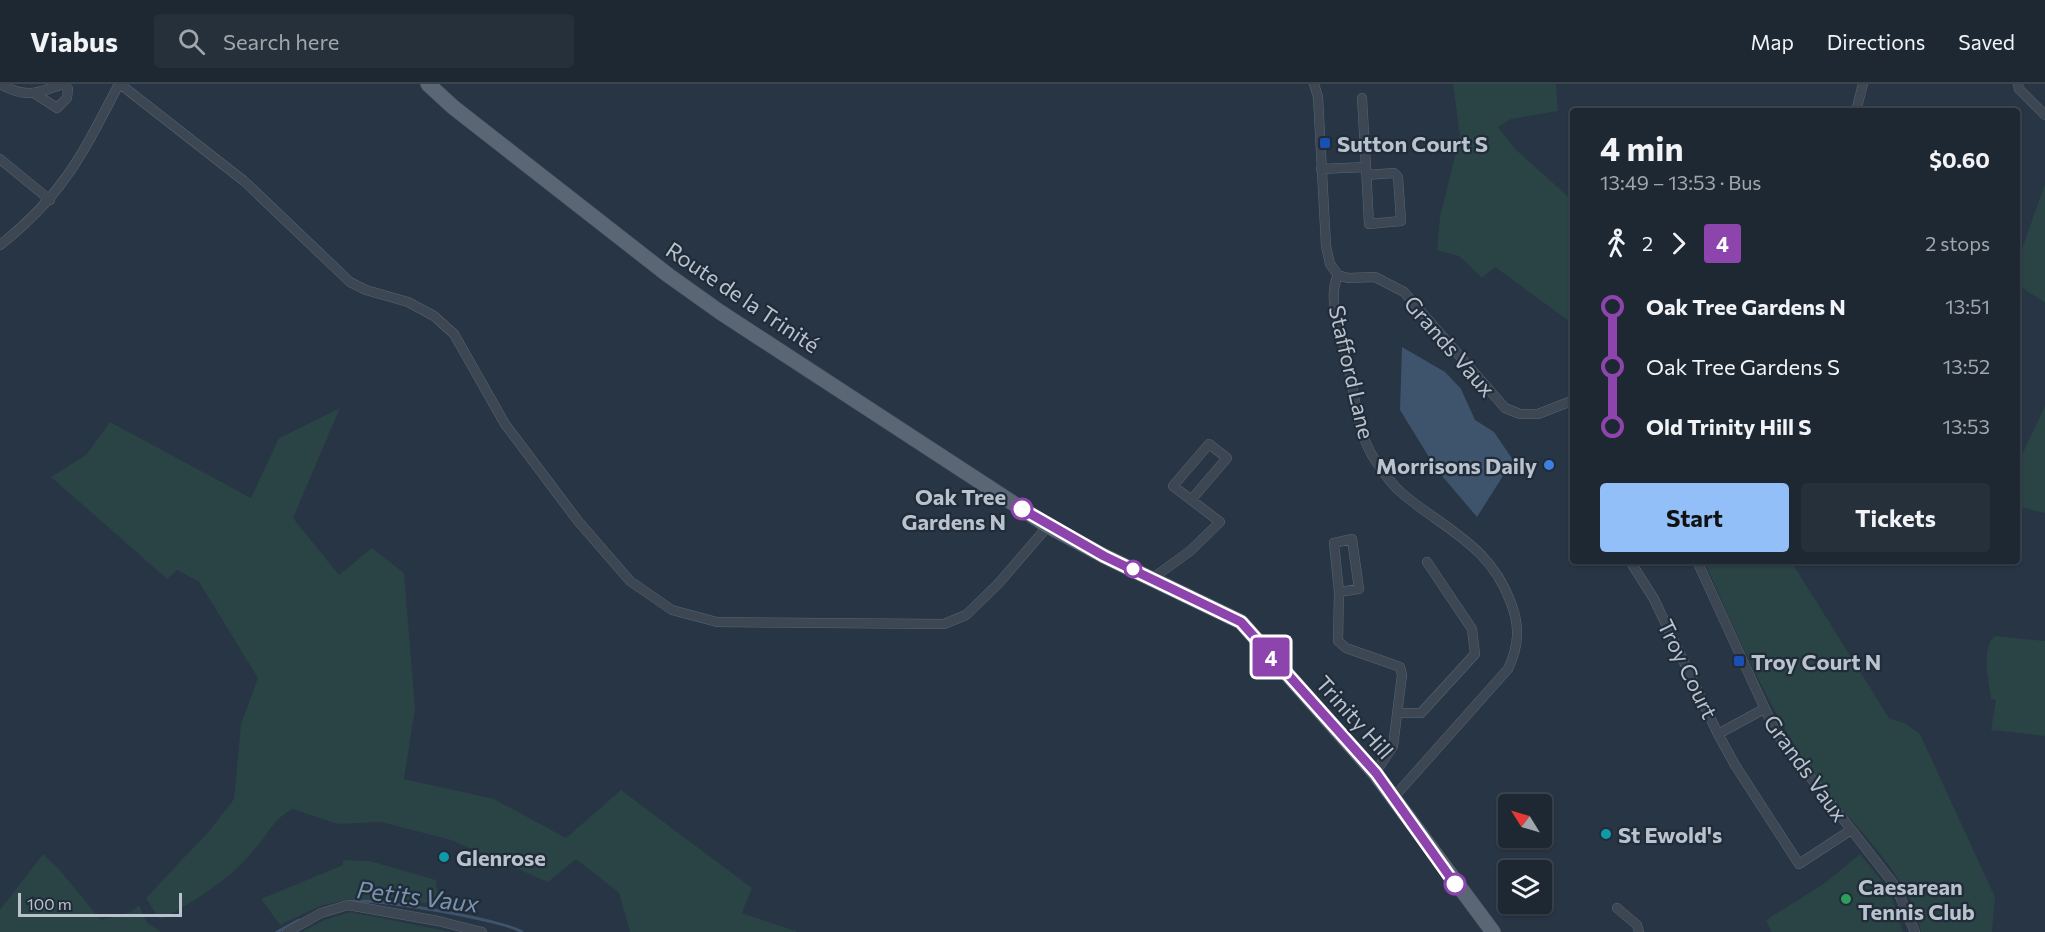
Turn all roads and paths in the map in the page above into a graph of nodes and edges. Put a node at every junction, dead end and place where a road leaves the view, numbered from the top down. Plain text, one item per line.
1 (0, 84) edge
2 (119, 84) edge
3 (428, 84) edge
4 (1314, 84) edge
5 (1863, 84) edge
6 (2018, 86) edge
7 (34, 93) dead end
8 (1362, 98) dead end
9 (1857, 108) edge
10 (2045, 115) edge
11 (0, 159) edge
12 (1320, 170) junction
13 (1367, 171) junction
14 (50, 200) junction
15 (0, 245) edge
16 (1338, 275) junction
17 (1570, 402) edge
18 (1191, 500) junction
19 (1048, 526) junction
20 (1427, 562) dead end
21 (1632, 564) edge
22 (1698, 564) edge
23 (1153, 578) junction
24 (1339, 592) junction
25 (1764, 709) junction
26 (1398, 713) junction
27 (1718, 734) junction
28 (1376, 773) junction
29 (1394, 797) junction
30 (1851, 830) junction
31 (1617, 908) dead end
32 (287, 932) edge
33 (482, 932) edge
34 (1492, 932) edge
35 (1639, 932) edge
36 (1915, 932) edge

1 - 7 street
2 - 14 street
2 - 19 street
3 - 19 main road, Route de la Trinité
4 - 12 street
5 - 9 street
6 - 10 street
8 - 13 street
11 - 14 street
12 - 13 street
12 - 16 street
13 - 13 street
14 - 15 street
16 - 17 street, Grands Vaux
16 - 29 street, Stafford Lane
18 - 18 street
18 - 23 street
19 - 23 main road, Trinity Hill
20 - 26 street
21 - 27 street, Troy Court
22 - 25 street, Grands Vaux
23 - 28 main road, Trinity Hill
24 - 24 street
24 - 26 street
25 - 27 street, Troy Court
25 - 30 street, Grands Vaux
26 - 28 street
27 - 30 street
28 - 29 main road, Trinity Hill
29 - 34 main road, Trinity Hill
30 - 36 street, Grands Vaux
31 - 35 street
32 - 33 street

